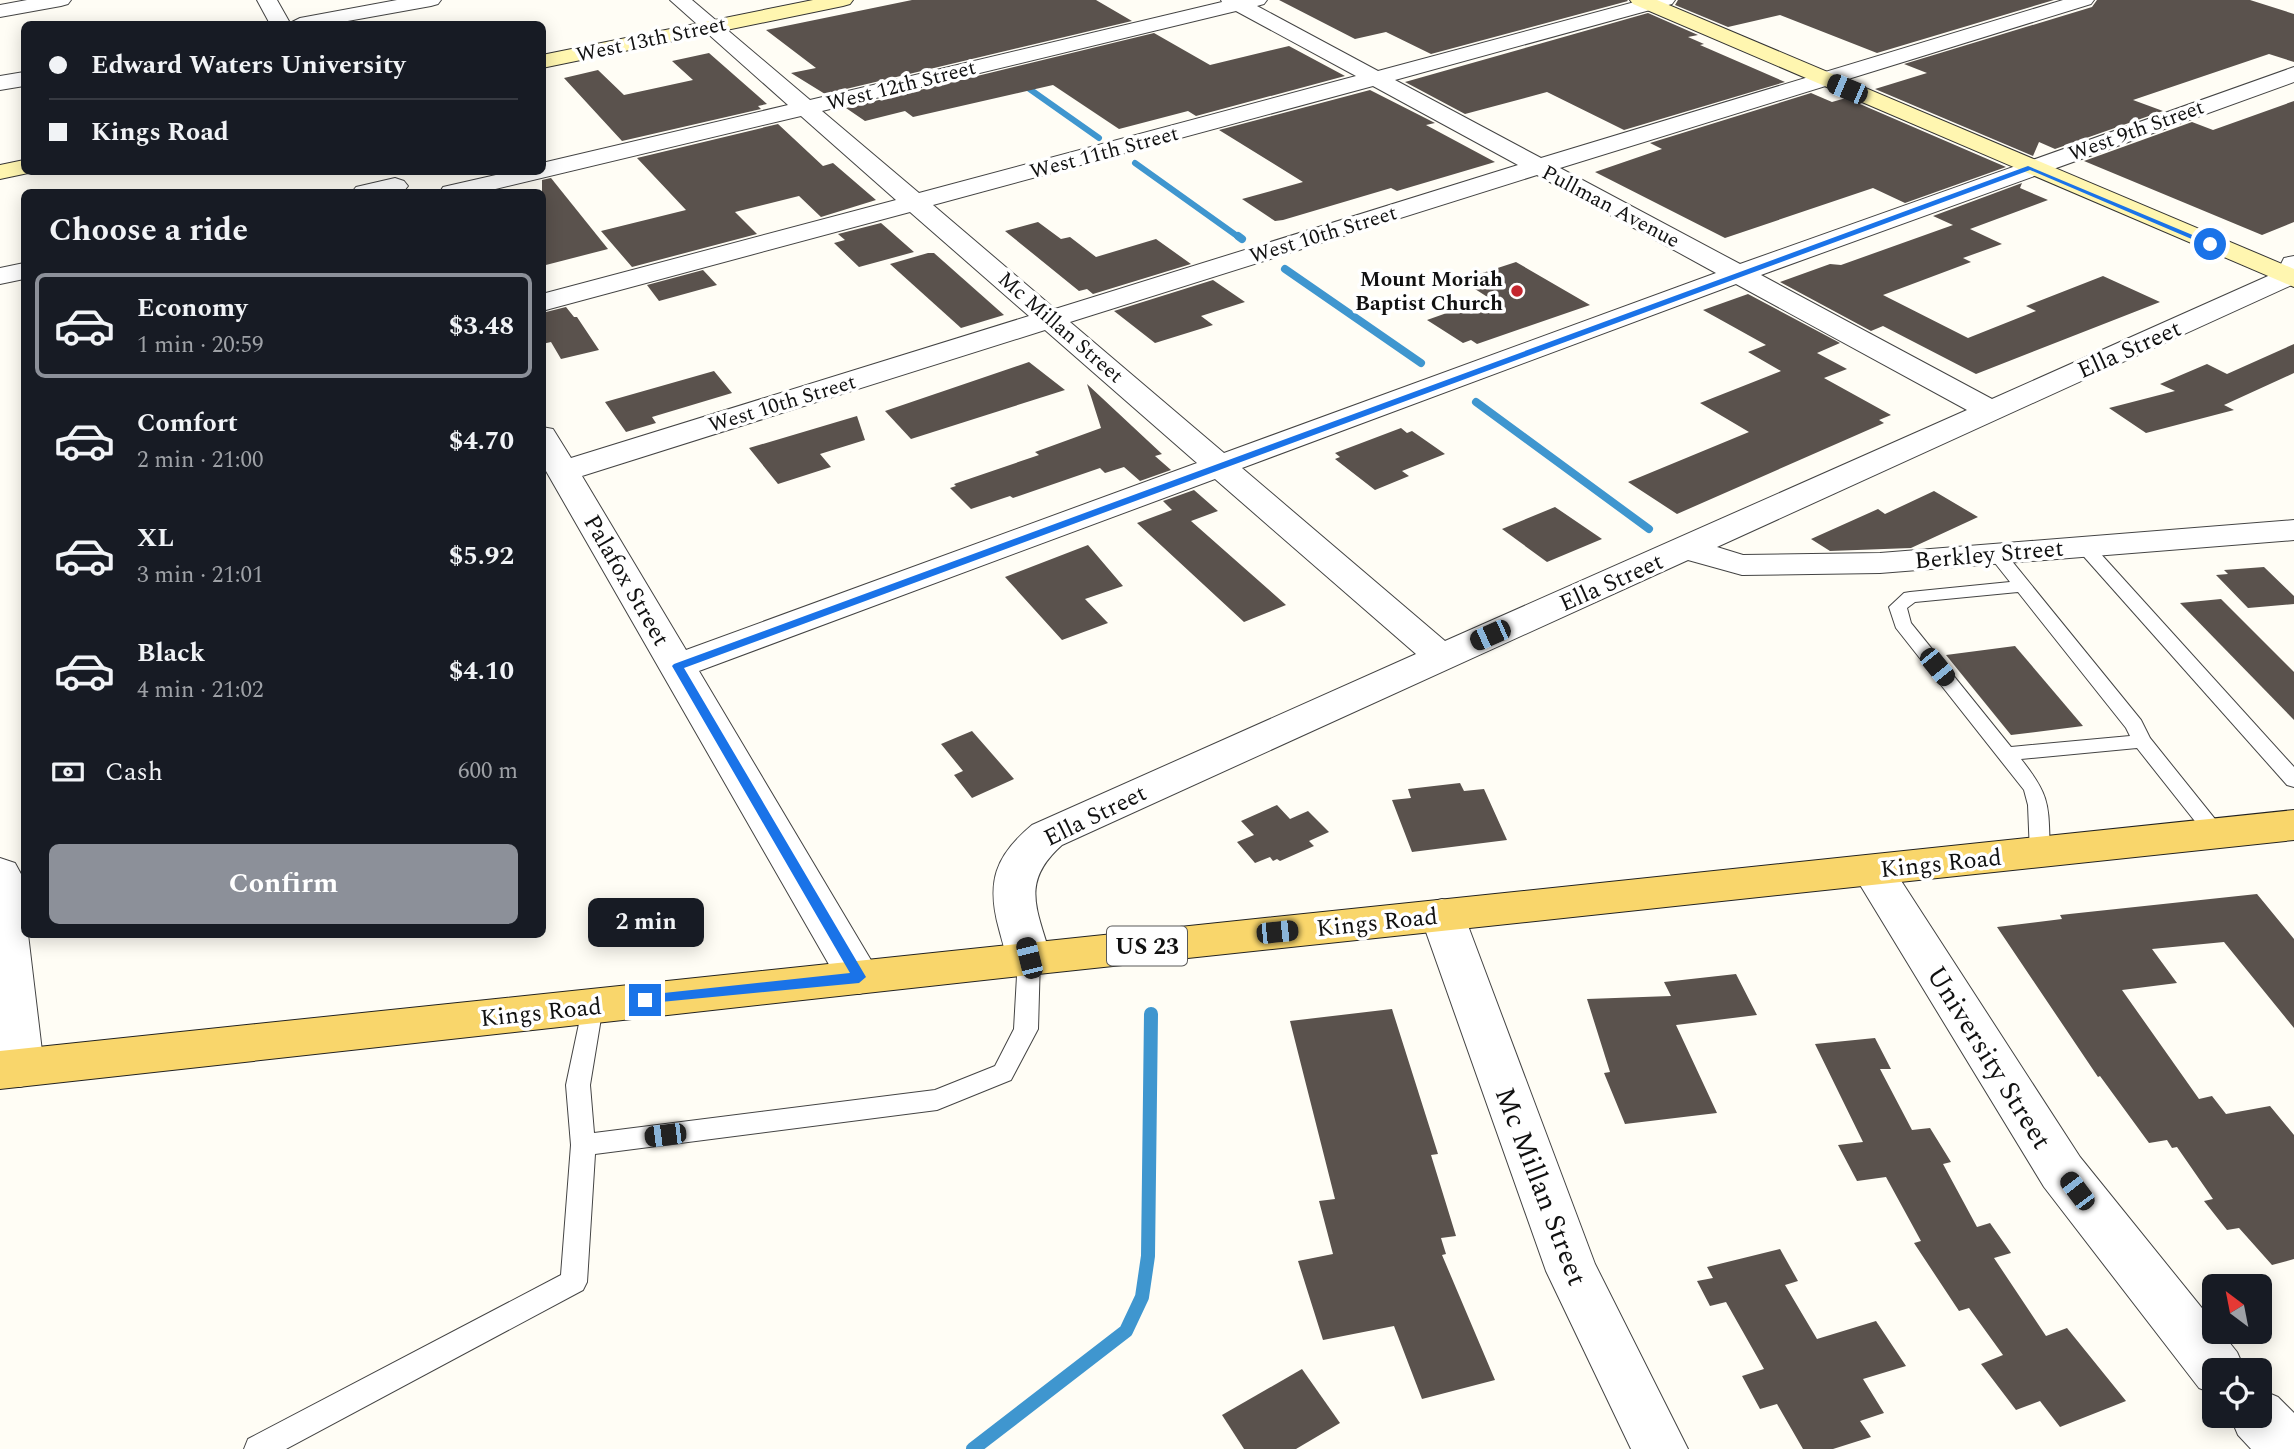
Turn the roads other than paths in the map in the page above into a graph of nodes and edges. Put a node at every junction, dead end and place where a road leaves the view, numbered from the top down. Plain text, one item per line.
1 (61, 0) edge
2 (267, 0) edge
3 (430, 0) edge
4 (680, 0) edge
5 (843, 0) edge
6 (2084, 0) edge
7 (1652, 1) edge
8 (1243, 2) edge
9 (0, 11) edge
10 (278, 21) edge
11 (316, 21) edge
12 (713, 27) junction
13 (546, 61) edge
14 (2294, 74) edge
15 (1823, 78) junction
16 (1377, 79) junction
17 (21, 80) edge
18 (0, 83) edge
19 (807, 108) junction
20 (1537, 167) junction
21 (2031, 167) junction
22 (21, 168) edge
23 (546, 170) edge
24 (0, 172) edge
25 (524, 175) edge
26 (393, 183) edge
27 (374, 189) edge
28 (465, 189) edge
29 (916, 203) junction
30 (21, 272) edge
31 (2292, 274) edge
32 (1738, 275) junction
33 (0, 276) edge
34 (546, 302) edge
35 (1052, 319) junction
36 (1992, 411) junction
37 (546, 442) edge
38 (1222, 466) junction
39 (564, 471) junction
40 (2294, 530) edge
41 (2084, 546) junction
42 (1685, 550) junction
43 (1996, 553) junction
44 (2022, 586) junction
45 (1441, 657) junction
46 (678, 666) junction
47 (2142, 741) junction
48 (2008, 754) junction
49 (2294, 780) edge
50 (2289, 831) edge
51 (2216, 834) junction
52 (2040, 853) junction
53 (1872, 870) junction
54 (0, 874) edge
55 (1442, 915) junction
56 (1029, 958) junction
57 (859, 977) junction
58 (592, 1006) junction
59 (10, 1069) edge
60 (583, 1145) junction
61 (2209, 1358) edge
62 (2270, 1428) edge
63 (258, 1449) edge
64 (1660, 1449) edge
65 (2290, 1449) edge

1 - 9 street
2 - 10 street
3 - 11 street
4 - 12 street, Mc Millan Street
5 - 12 main road, West 13th Street
6 - 15 street, West 10th Street
7 - 15 main road
7 - 16 street, West 11th Street
8 - 16 street, Pullman Avenue
8 - 19 street, West 12th Street
12 - 13 main road, West 13th Street
12 - 19 street, Mc Millan Street
14 - 21 street, West 9th Street
15 - 20 street, West 10th Street
15 - 21 main road
16 - 20 street, Pullman Avenue
16 - 29 street, West 11th Street
17 - 18 street
19 - 23 street, West 12th Street
19 - 29 street, Mc Millan Street
20 - 32 street, Pullman Avenue
20 - 35 street, West 10th Street
21 - 31 main road
21 - 32 street, West 9th Street
22 - 24 main road
25 - 28 street, West 12th Street
26 - 27 street
29 - 34 street, West 11th Street
29 - 35 street, Mc Millan Street
30 - 33 street
31 - 36 street, Ella Street
32 - 36 street, Pullman Avenue
32 - 38 street, West 9th Street
35 - 38 street, Mc Millan Street
35 - 39 street, West 10th Street
36 - 42 street, Ella Street
37 - 39 street, Palafox Street
38 - 45 street, Mc Millan Street
38 - 46 street, West 9th Street
39 - 46 street, Palafox Street
40 - 41 street, Berkley Street
41 - 43 street, Berkley Street
41 - 49 lane
42 - 43 street, Berkley Street
42 - 45 street, Ella Street
43 - 44 lane
44 - 47 lane
44 - 48 lane
45 - 56 street, Ella Street
46 - 57 street, Palafox Street
47 - 48 lane
47 - 51 lane
48 - 52 lane
50 - 51 main road, Kings Road / US 23
51 - 52 main road, Kings Road / US 23
52 - 53 main road, Kings Road / US 23
53 - 55 main road, Kings Road / US 23
53 - 61 street, University Street
54 - 59 street
55 - 56 main road, Kings Road / US 23
55 - 64 street, Mc Millan Street
56 - 57 main road, Kings Road / US 23
56 - 60 lane
57 - 58 main road, Kings Road / US 23
58 - 59 main road, Kings Road / US 23
58 - 60 lane
60 - 63 lane
62 - 65 street

